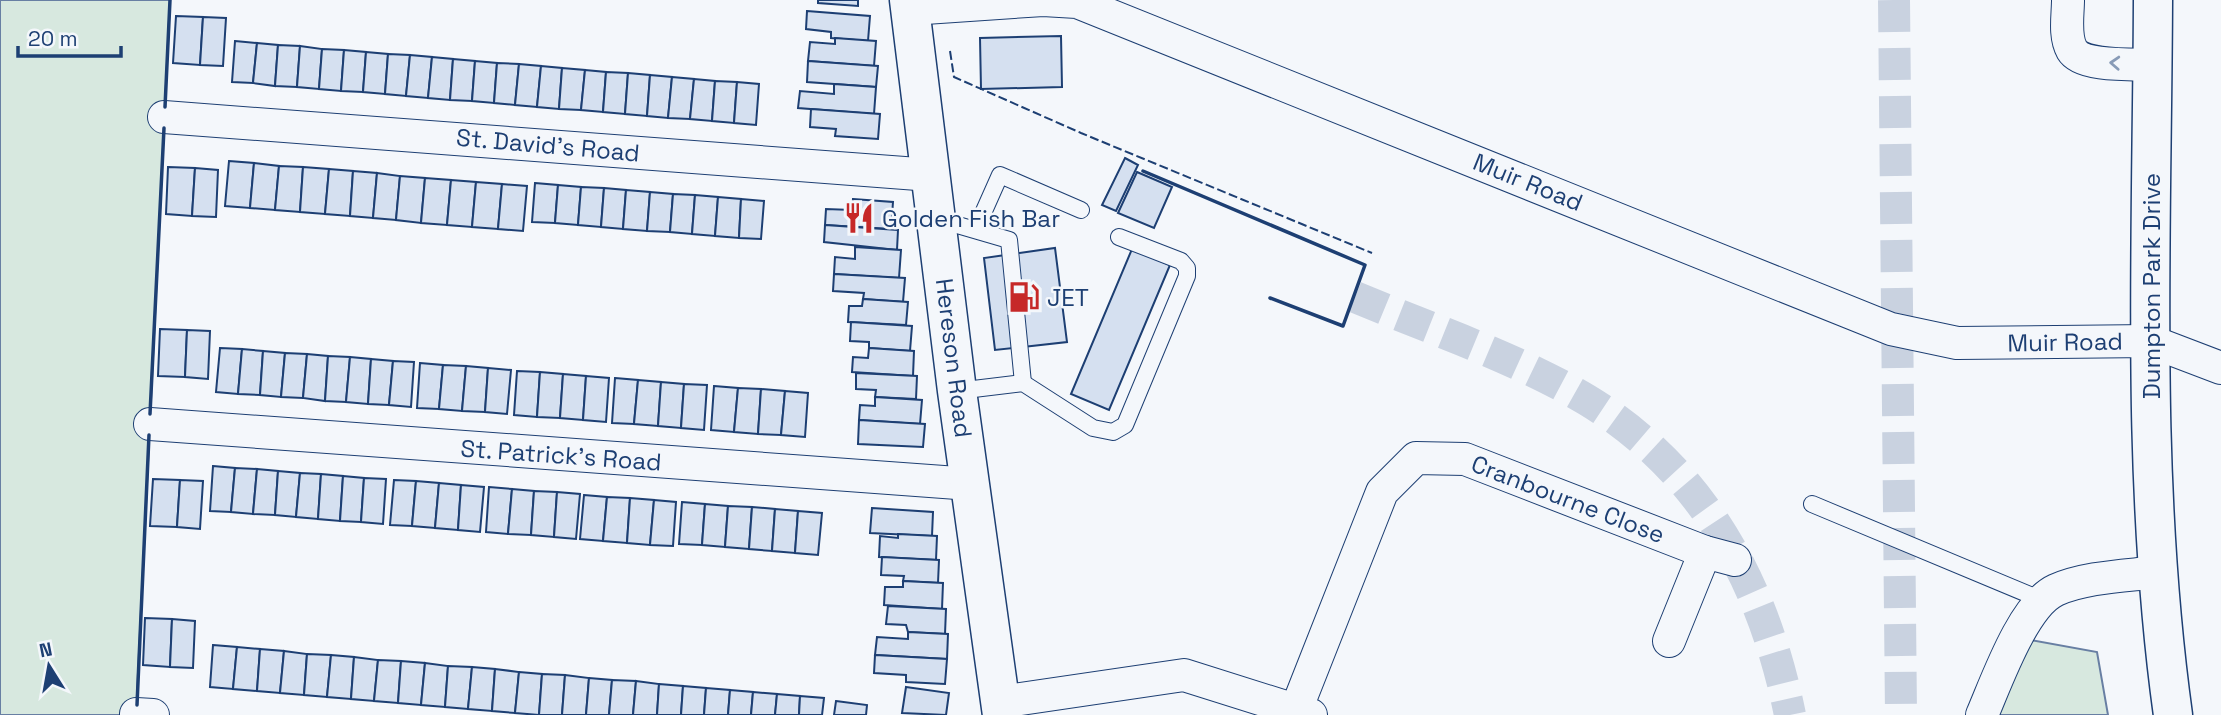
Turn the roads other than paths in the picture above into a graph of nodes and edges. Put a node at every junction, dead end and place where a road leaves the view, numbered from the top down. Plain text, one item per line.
1 (2068, 0) edge
2 (2153, 0) edge
3 (910, 4) edge
4 (2153, 65) junction
5 (164, 117) dead end
6 (931, 175) junction
7 (1080, 210) dead end
8 (937, 219) junction
9 (976, 229) junction
10 (1119, 237) dead end
11 (2150, 341) junction
12 (2221, 368) edge
13 (1023, 383) junction
14 (957, 391) junction
15 (150, 424) dead end
16 (971, 484) junction
17 (1812, 504) dead end
18 (1705, 552) junction
19 (1735, 560) dead end
20 (2157, 572) junction
21 (2042, 600) junction
22 (1669, 641) dead end
23 (1001, 708) edge
24 (1303, 713) edge
25 (1982, 715) edge
26 (2173, 715) edge

4 -> 1 street
2 - 4 street, Dumpton Park Drive
3 - 6 street, Hereson Road
3 - 11 street, Muir Road
4 - 11 street, Dumpton Park Drive
5 - 6 street, St. David's Road
6 - 8 street, Hereson Road
7 - 9 lane
8 - 9 lane
8 - 14 street, Hereson Road
9 - 13 lane
10 - 13 lane
11 - 12 street
11 - 20 street, Dumpton Park Drive
13 - 14 lane
14 - 16 street, Hereson Road
15 - 16 street, St. Patrick's Road
16 - 23 street, Hereson Road
17 - 21 lane
18 - 19 street, Cranbourne Close
18 - 22 street
18 - 24 street, Cranbourne Close
20 - 21 street
20 - 26 street, Dumpton Park Drive
21 - 25 street
23 - 24 street

